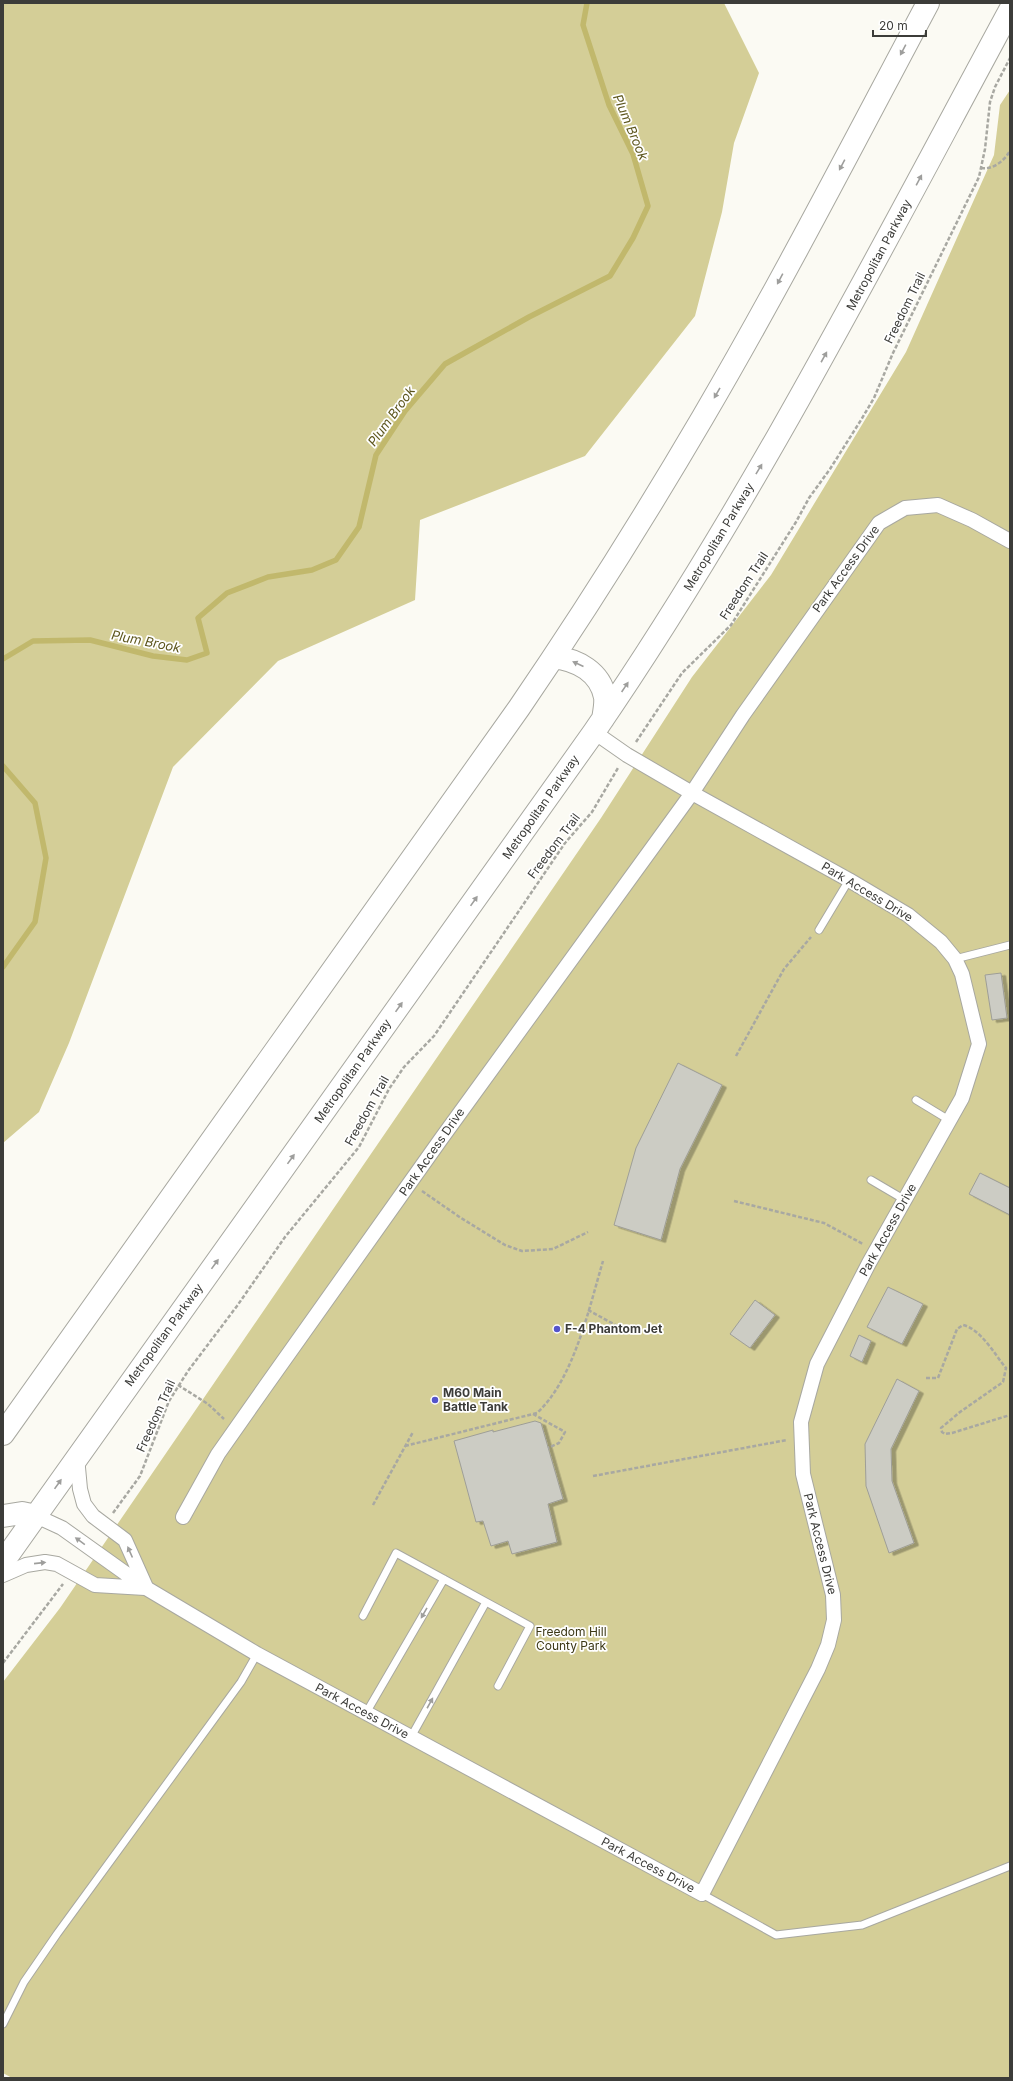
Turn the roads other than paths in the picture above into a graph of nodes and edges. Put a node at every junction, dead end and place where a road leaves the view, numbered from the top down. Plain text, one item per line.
1 (928, 3) edge
2 (1010, 10) edge
3 (1010, 541) edge
4 (554, 657) junction
5 (599, 726) junction
6 (692, 793) junction
7 (849, 880) junction
8 (819, 930) road end
9 (1010, 945) edge
10 (956, 959) junction
11 (916, 1100) dead end
12 (950, 1120) junction
13 (871, 1180) dead end
14 (905, 1200) junction
15 (3, 1434) edge
16 (77, 1457) junction
17 (3, 1516) edge
18 (36, 1516) junction
19 (183, 1517) dead end
20 (3, 1562) edge
21 (3, 1575) edge
22 (444, 1579) junction
23 (146, 1588) junction
24 (486, 1602) junction
25 (363, 1616) dead end
26 (257, 1654) junction
27 (498, 1686) dead end
28 (366, 1713) junction
29 (410, 1737) junction
30 (1010, 1866) edge
31 (702, 1894) junction
32 (3, 2024) edge

1 -> 4 main road
5 -> 2 main road, Metropolitan Parkway
3 - 6 street, Park Access Drive
5 -> 4 main road
4 - 15 main road
5 - 6 street, Park Access Drive
16 -> 5 main road, Metropolitan Parkway
6 - 7 street, Park Access Drive
6 - 19 street, Park Access Drive
7 - 8 lane
7 - 10 street, Park Access Drive
9 - 10 lane
10 - 12 street, Park Access Drive
11 - 12 lane
12 - 14 street, Park Access Drive
13 - 14 lane
14 - 31 street, Park Access Drive
18 -> 16 main road, Metropolitan Parkway
23 -> 16 street
17 - 18 main road
18 - 20 main road, Metropolitan Parkway
23 -> 18 street, Park Access Drive
21 -> 23 street, Park Access Drive
22 - 24 lane
22 - 25 lane
22 -> 28 lane
23 - 26 street, Park Access Drive
24 - 27 lane
29 -> 24 lane
26 - 28 street, Park Access Drive
26 - 32 lane
28 - 29 street, Park Access Drive
29 - 31 street, Park Access Drive
30 - 31 lane

